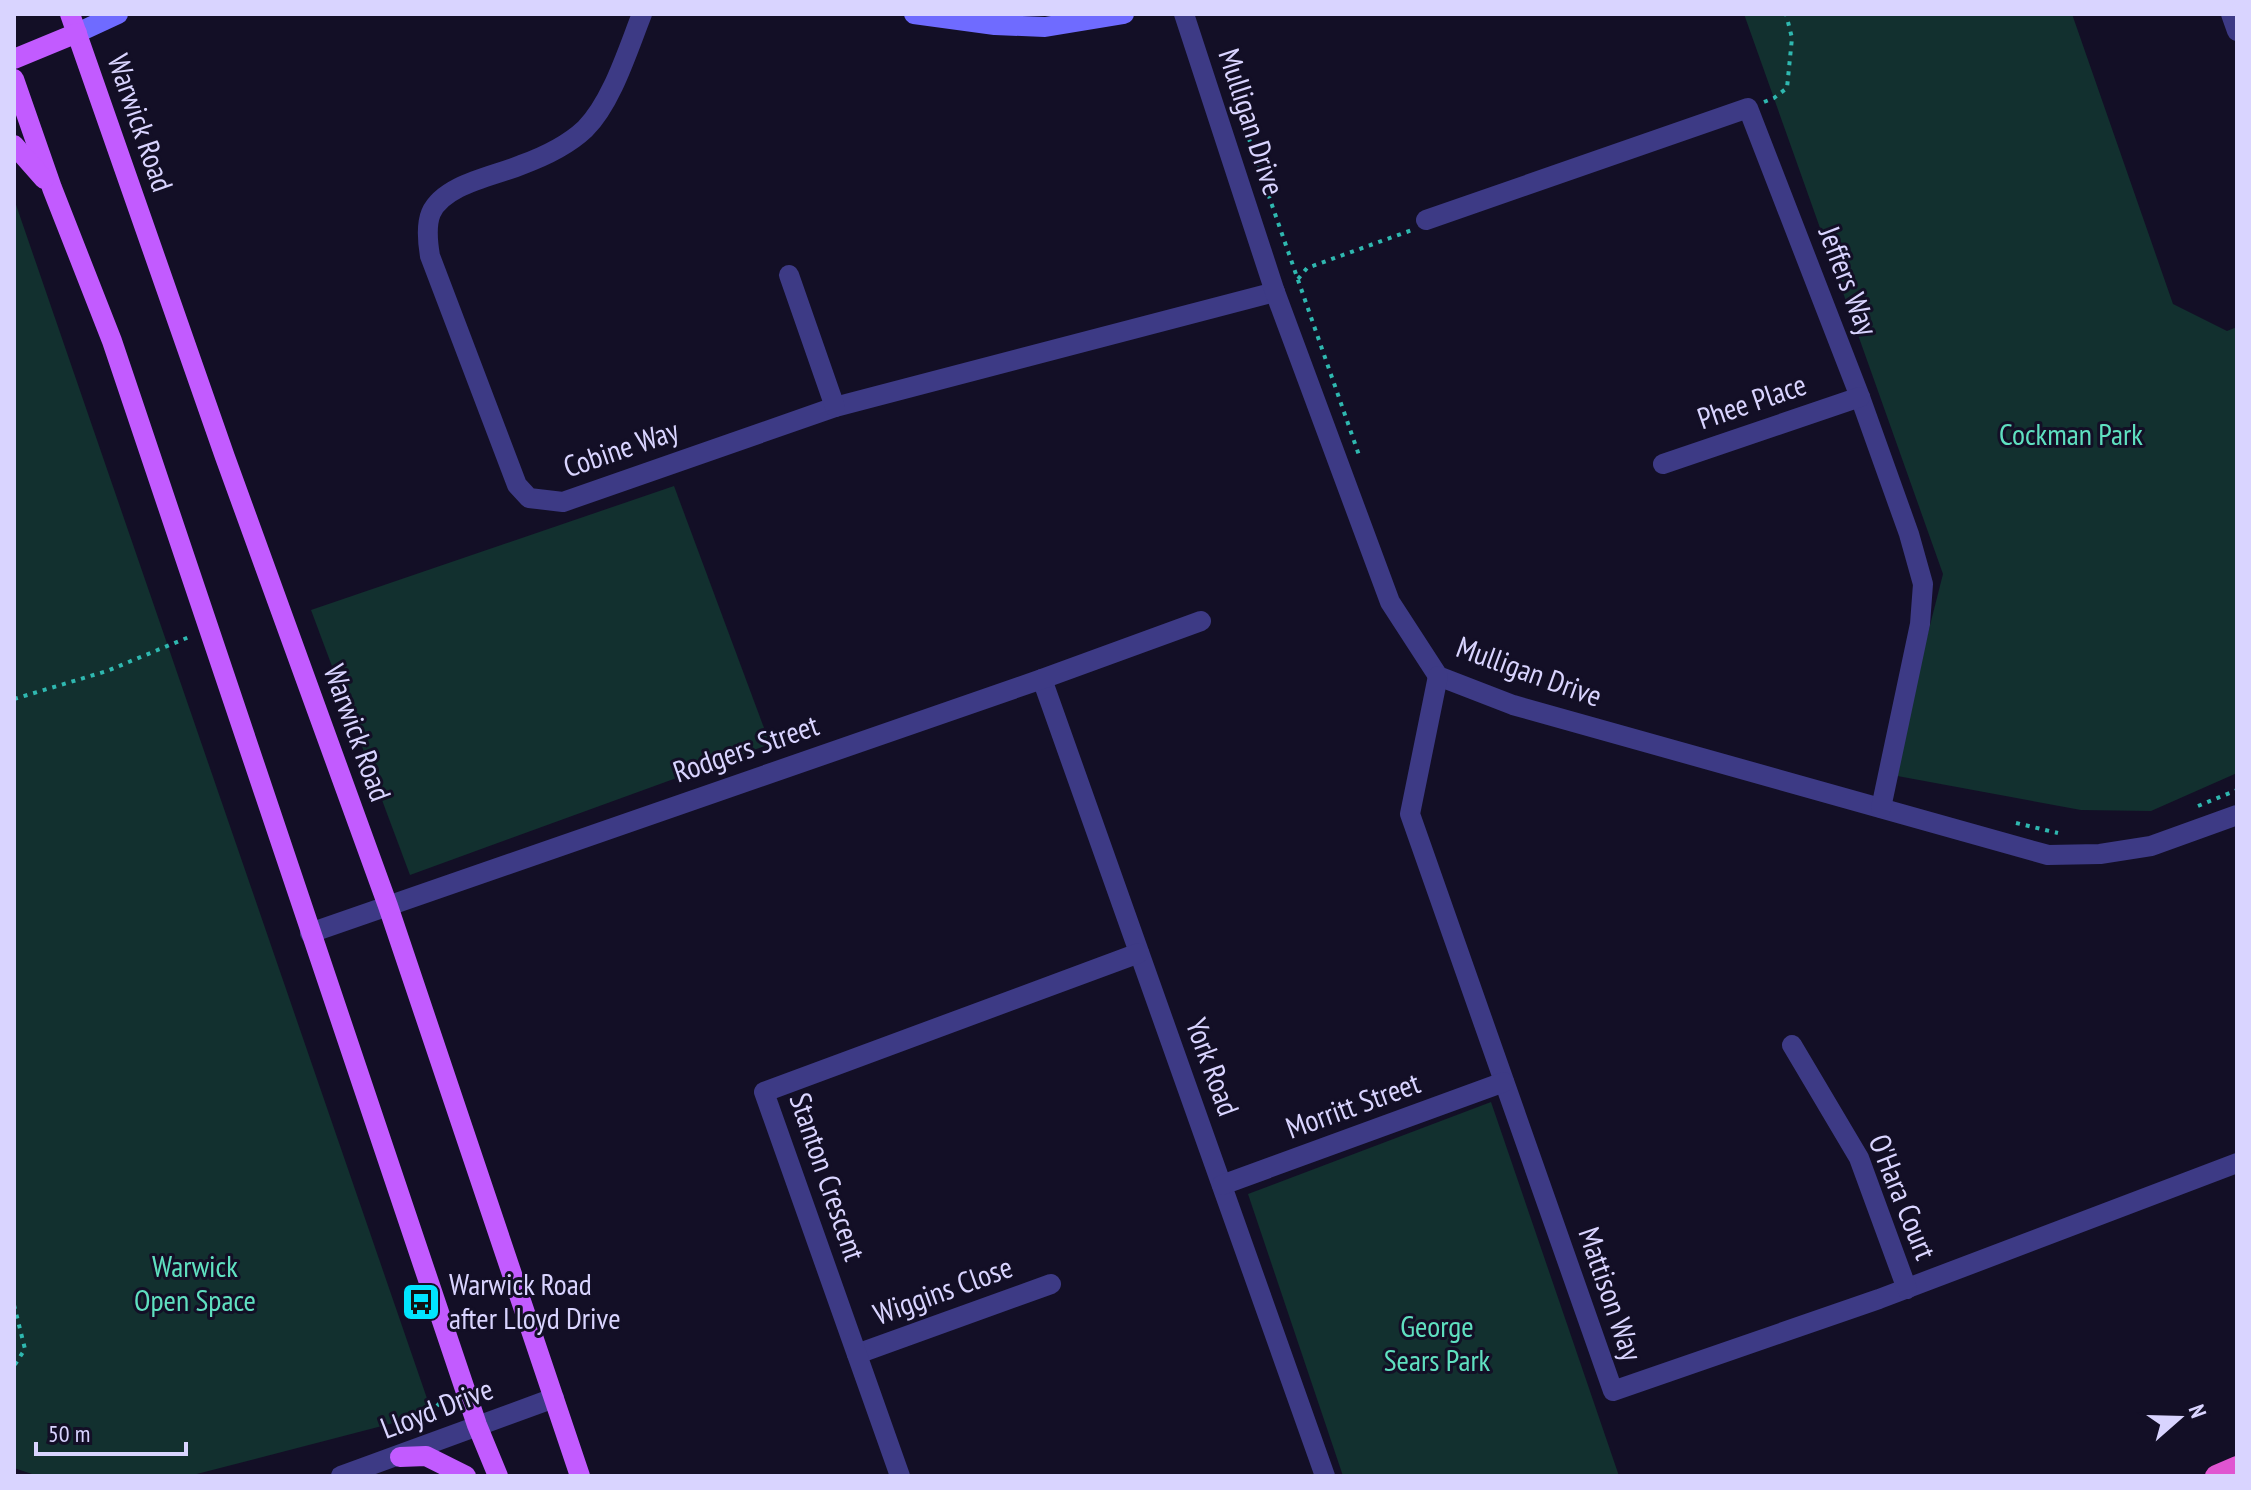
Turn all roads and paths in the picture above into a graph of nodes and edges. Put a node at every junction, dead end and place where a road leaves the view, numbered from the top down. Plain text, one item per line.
1 (118, 14) edge
2 (642, 14) edge
3 (914, 14) edge
4 (1124, 14) edge
5 (1184, 14) edge
6 (1786, 14) edge
7 (2231, 14) edge
8 (74, 24) edge
9 (2237, 31) edge
10 (14, 59) edge
11 (14, 79) edge
12 (1748, 108) junction
13 (1240, 116) dead end
14 (14, 145) edge
15 (52, 188) junction
16 (1426, 220) joint
17 (789, 275) dead end
18 (1298, 279) junction
19 (1275, 292) junction
20 (1860, 397) junction
21 (835, 407) junction
22 (1663, 464) dead end
23 (1364, 470) dead end
24 (1201, 621) dead end
25 (189, 637) dead end
26 (1438, 676) junction
27 (1042, 679) junction
28 (14, 699) edge
29 (2237, 790) edge
30 (2197, 806) dead end
31 (1881, 808) junction
32 (2237, 815) edge
33 (2008, 821) dead end
34 (2069, 834) dead end
35 (388, 906) junction
36 (310, 933) junction
37 (1139, 953) junction
38 (1792, 1045) dead end
39 (1504, 1082) junction
40 (2237, 1163) edge
41 (1222, 1185) junction
42 (1051, 1284) dead end
43 (1907, 1289) junction
44 (14, 1305) edge
45 (857, 1354) junction
46 (14, 1366) edge
47 (554, 1398) junction
48 (477, 1425) junction
49 (400, 1457) junction
50 (2237, 1467) edge
51 (341, 1476) edge
52 (466, 1476) edge
53 (498, 1476) edge
54 (580, 1476) edge
55 (900, 1476) edge
56 (1325, 1476) edge
57 (2216, 1476) edge

1 - 8 main road
2 - 21 street, Cobine Way
3 - 4 main road
5 - 19 street, Mulligan Drive
6 - 12 path
7 - 9 street
8 - 10 main road
8 - 35 main road, Warwick Road
11 - 15 main road
12 - 16 street
12 - 20 street, Jeffers Way
13 - 18 path
14 - 15 main road
15 - 36 main road
16 - 18 path
17 - 21 street
18 - 23 path
19 - 21 street, Cobine Way
19 - 26 street, Mulligan Drive
20 - 22 street, Phee Place
20 - 31 street, Jeffers Way
24 - 27 street, Rodgers Street
25 - 28 path
26 - 31 street, Mulligan Drive
26 - 39 street, Mattison Way
27 - 35 street, Rodgers Street
27 - 37 street, York Road
29 - 30 path
31 - 32 street, Mulligan Drive
33 - 34 path
35 - 36 street, Rodgers Street
35 - 47 main road, Warwick Road
36 - 48 main road
37 - 41 street, York Road
37 - 45 street, Stanton Crescent
38 - 43 street, O'Hara Court
39 - 41 street, Morritt Street
39 - 43 street, Mattison Way
40 - 43 street, Mattison Way
41 - 56 street, York Road
42 - 45 street, Wiggins Close
44 - 46 path
45 - 55 street, Stanton Crescent
47 - 48 street, Lloyd Drive
47 - 54 main road, Warwick Road
48 - 49 street, Lloyd Drive
48 - 53 main road
49 - 51 street, Lloyd Drive
49 - 52 main road
50 - 57 highway

